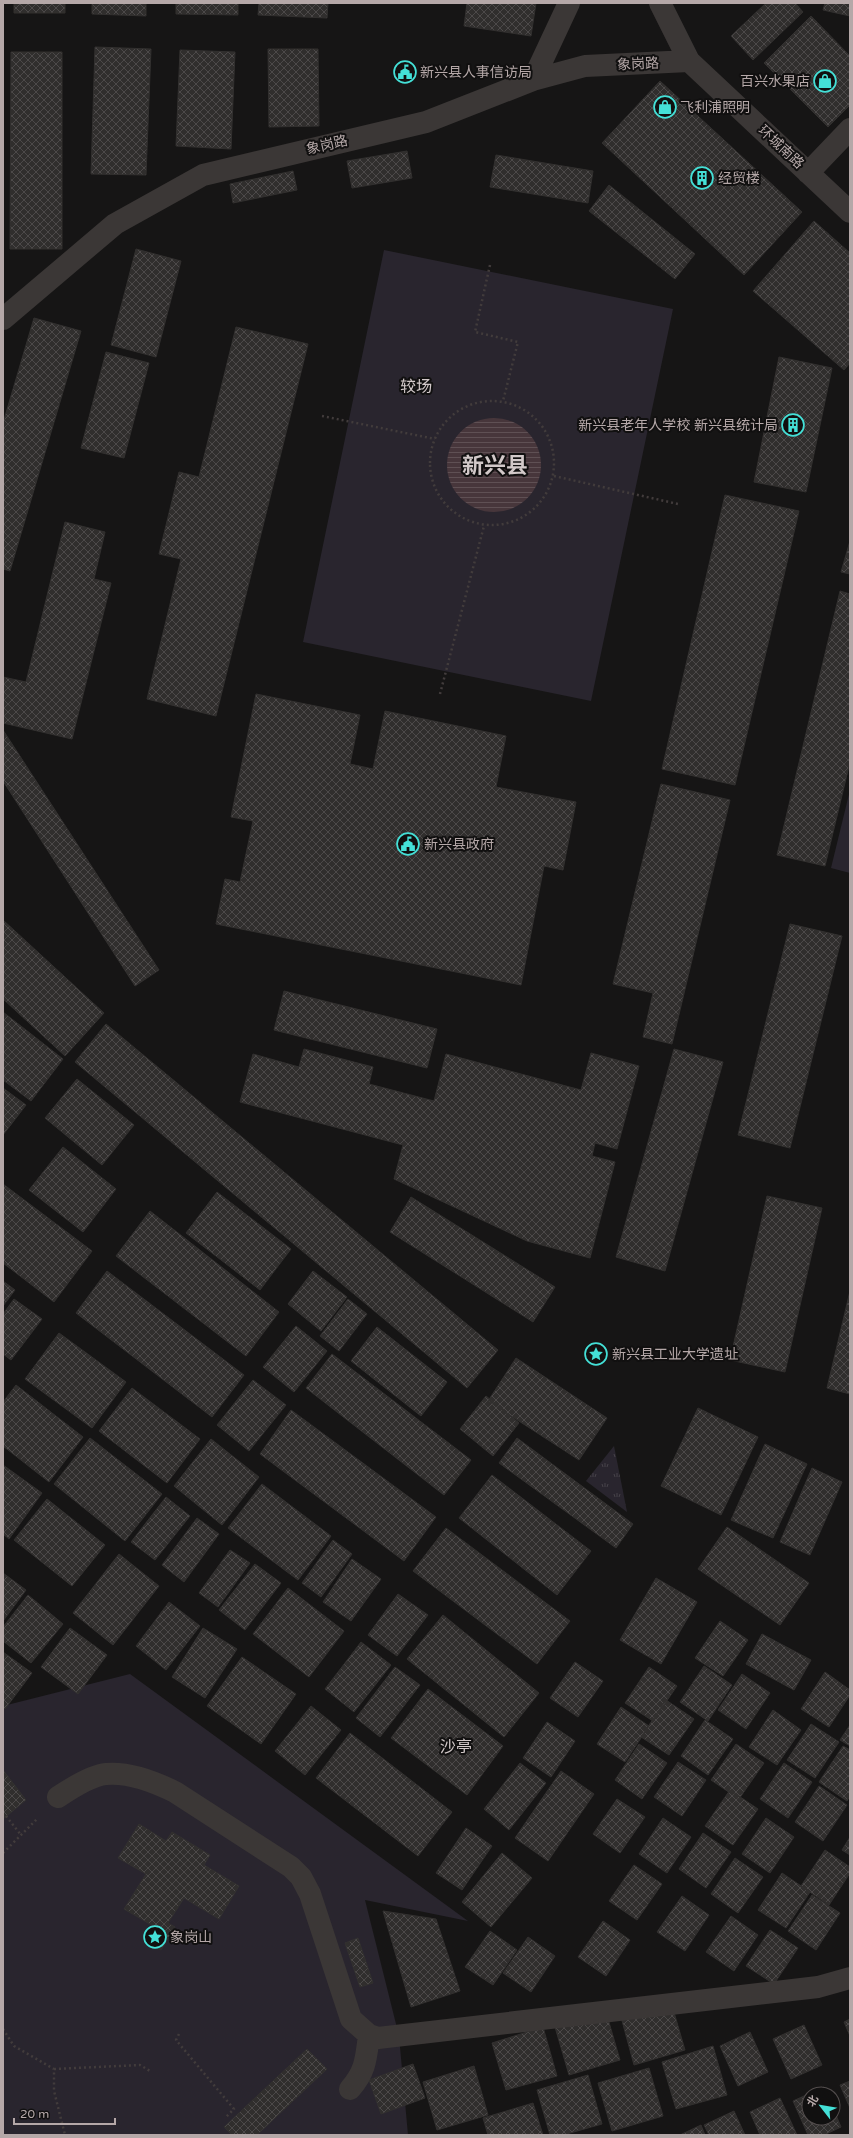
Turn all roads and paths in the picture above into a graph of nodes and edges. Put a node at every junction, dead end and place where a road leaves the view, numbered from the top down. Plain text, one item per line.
1 (569, 3) edge
2 (660, 3) edge
3 (689, 61) junction
4 (533, 80) junction
5 (850, 129) edge
6 (808, 173) junction
7 (850, 212) edge
8 (490, 265) dead end
9 (3, 319) edge
10 (503, 401) junction
11 (322, 416) dead end
12 (434, 439) junction
13 (554, 476) junction
14 (678, 504) dead end
15 (484, 526) junction
16 (440, 694) dead end
17 (58, 1797) joint
18 (6, 1816) dead end
19 (21, 1834) junction
20 (3, 1853) edge
21 (850, 1978) edge
22 (3, 2029) edge
23 (179, 2034) dead end
24 (369, 2035) junction
25 (54, 2069) junction
26 (150, 2071) dead end
27 (350, 2088) dead end
28 (226, 2117) dead end
29 (65, 2135) edge

1 - 4 street
2 - 3 street, 环城南路
3 - 4 street, 象岗路
3 - 6 street, 环城南路
4 - 9 street, 象岗路
5 - 6 street
6 - 7 street, 环城南路
8 - 10 path
10 - 12 path
10 - 13 path
11 - 12 path
12 - 15 path
13 - 14 path
13 - 15 path
15 - 16 path
17 - 19 path
17 - 24 street
18 - 19 path
19 - 20 path
21 - 24 street
22 - 25 path
23 - 28 path
24 - 27 street
25 - 26 path
25 - 29 path

